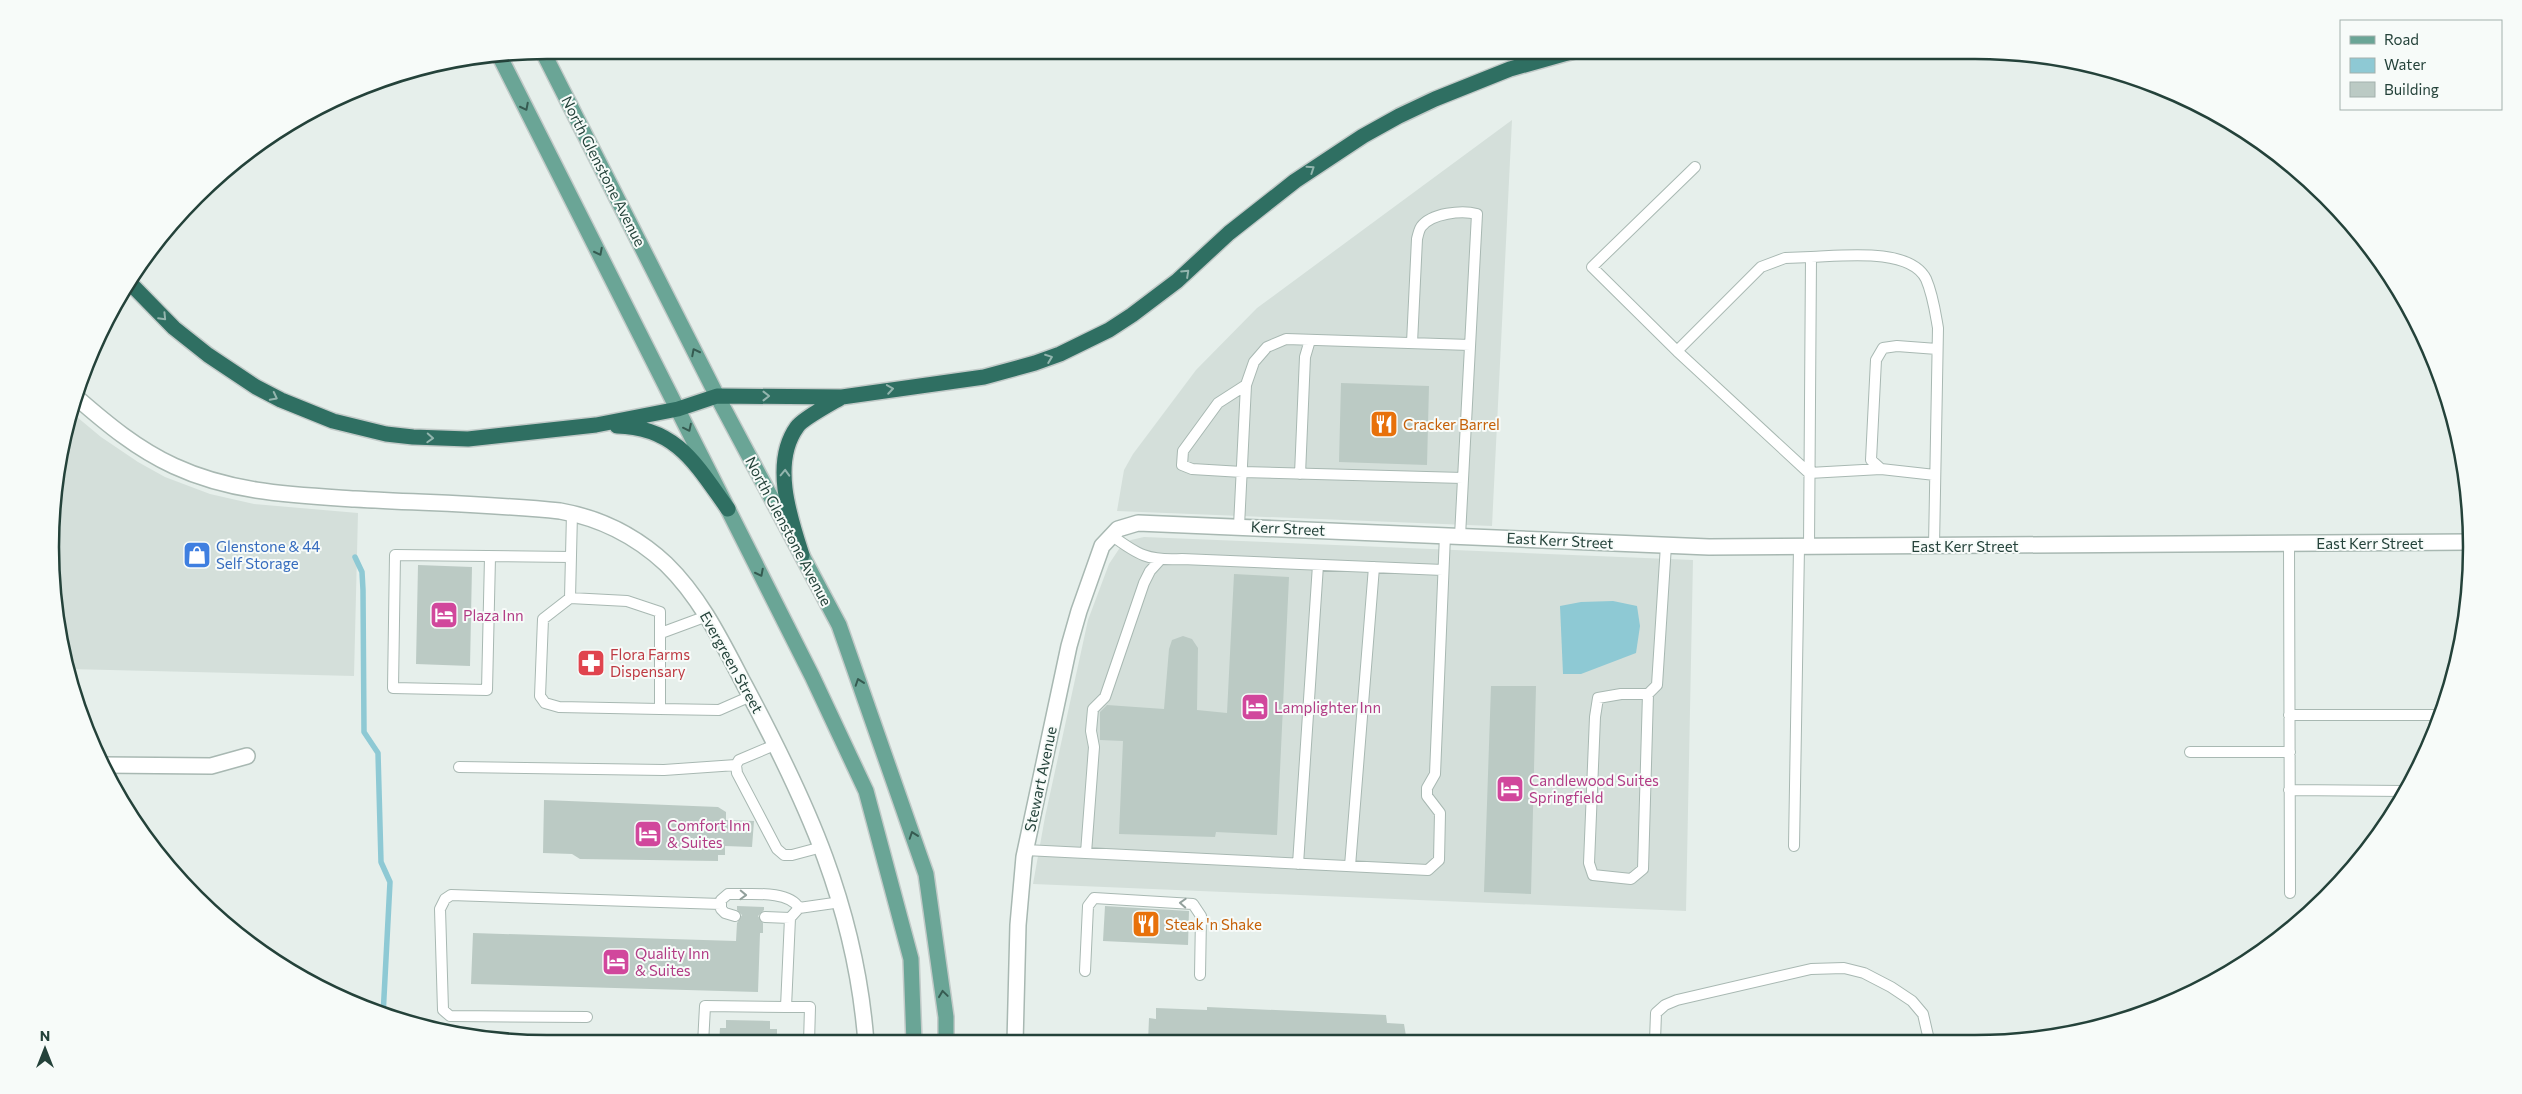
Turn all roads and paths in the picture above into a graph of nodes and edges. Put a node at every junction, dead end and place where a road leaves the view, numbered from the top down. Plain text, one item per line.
1 (547, 59) edge
2 (1546, 59) edge
3 (502, 61) edge
4 (1695, 167) dead end
5 (1811, 257) junction
6 (134, 287) edge
7 (1310, 340) junction
8 (1412, 343) junction
9 (1470, 345) junction
10 (1937, 349) junction
11 (1677, 350) junction
12 (1246, 385) junction
13 (717, 396) junction
14 (842, 397) junction
15 (81, 401) edge
16 (678, 409) junction
17 (596, 425) junction
18 (1881, 468) junction
19 (1242, 472) junction
20 (1809, 472) junction
21 (1300, 474) junction
22 (1935, 475) junction
23 (1463, 478) junction
24 (728, 509) junction
25 (572, 513) junction
26 (1239, 526) junction
27 (1114, 532) junction
28 (1452, 535) junction
29 (2463, 542) edge
30 (2289, 543) junction
31 (1666, 545) junction
32 (1934, 546) junction
33 (1804, 547) junction
34 (802, 555) junction
35 (490, 557) junction
36 (571, 557) junction
37 (1160, 560) junction
38 (1318, 565) junction
39 (1374, 567) junction
40 (1443, 570) junction
41 (570, 598) junction
42 (708, 616) junction
43 (661, 633) junction
44 (1648, 694) junction
45 (751, 696) junction
46 (660, 708) junction
47 (2289, 715) junction
48 (2433, 715) edge
49 (777, 744) junction
50 (2190, 752) dead end
51 (2290, 752) junction
52 (247, 756) dead end
53 (110, 764) edge
54 (736, 765) junction
55 (459, 767) dead end
56 (2289, 790) junction
57 (2397, 792) edge
58 (1794, 846) dead end
59 (822, 847) junction
60 (1025, 850) junction
61 (1086, 853) junction
62 (1298, 864) junction
63 (1350, 866) junction
64 (2290, 894) dead end
65 (841, 902) junction
66 (721, 904) junction
67 (799, 908) junction
68 (735, 916) dead end
69 (765, 917) dead end
70 (790, 918) junction
71 (1084, 971) dead end
72 (1200, 975) dead end
73 (786, 1007) junction
74 (587, 1017) dead end
75 (704, 1035) edge
76 (809, 1035) edge
77 (865, 1035) edge
78 (914, 1035) edge
79 (946, 1035) edge
80 (1015, 1035) edge
81 (1655, 1035) edge
82 (1928, 1035) edge

13 -> 1 main road, North Glenstone Avenue
14 -> 2 highway
3 -> 16 main road
4 - 11 lane
5 - 10 lane
5 - 11 lane
5 - 20 lane
6 -> 17 highway
7 - 8 lane
7 - 12 lane
7 - 21 lane
8 - 9 lane
8 - 9 lane
9 - 23 lane
10 - 18 lane
10 - 22 lane
11 - 20 lane
12 - 19 lane
12 - 19 lane
13 -> 14 highway
13 - 16 highway
13 - 34 main road, North Glenstone Avenue
34 -> 14 highway
15 - 25 street, Evergreen Street
16 - 17 highway
16 -> 24 main road
17 - 24 highway
18 - 20 lane
18 - 22 lane
19 - 21 lane
19 - 26 lane
20 - 33 lane
21 - 23 lane
22 - 32 lane
23 - 28 lane
24 -> 78 main road
25 - 36 lane
25 - 42 street, Evergreen Street
26 - 27 street, Kerr Street
26 - 28 street, Kerr Street
27 - 37 lane
27 - 60 street, Stewart Avenue
28 - 31 street, East Kerr Street
28 - 40 lane
29 - 30 street, East Kerr Street
30 - 32 street, East Kerr Street
30 - 47 lane
31 - 33 street, East Kerr Street
31 - 44 lane
32 - 33 street, East Kerr Street
33 - 58 lane
79 -> 34 main road, North Glenstone Avenue
35 - 35 lane
35 - 36 lane
36 - 41 lane
37 - 38 lane
37 - 61 lane
38 - 39 lane
38 - 62 lane
39 - 40 lane
39 - 63 lane
40 - 63 lane
41 - 43 lane
41 - 46 lane
42 - 43 lane
42 - 45 street, Evergreen Street
43 - 46 lane
44 - 44 lane
45 - 46 lane
45 - 49 street, Evergreen Street
47 - 48 lane
47 - 51 lane
49 - 54 lane
49 - 59 street, Evergreen Street
50 - 51 lane
51 - 56 lane
52 - 53 street
54 - 55 lane
54 - 59 lane
56 - 57 lane
56 - 64 lane
59 - 65 street, Evergreen Street
60 - 61 lane
60 - 80 street, Stewart Avenue
61 - 62 lane
62 - 63 lane
65 - 67 lane
65 - 77 street, Evergreen Street
66 -> 67 lane
66 - 68 lane
66 - 74 lane
67 - 70 lane
69 - 70 lane
70 - 73 lane
72 -> 71 lane
73 - 75 lane
73 - 76 lane
81 - 82 lane

